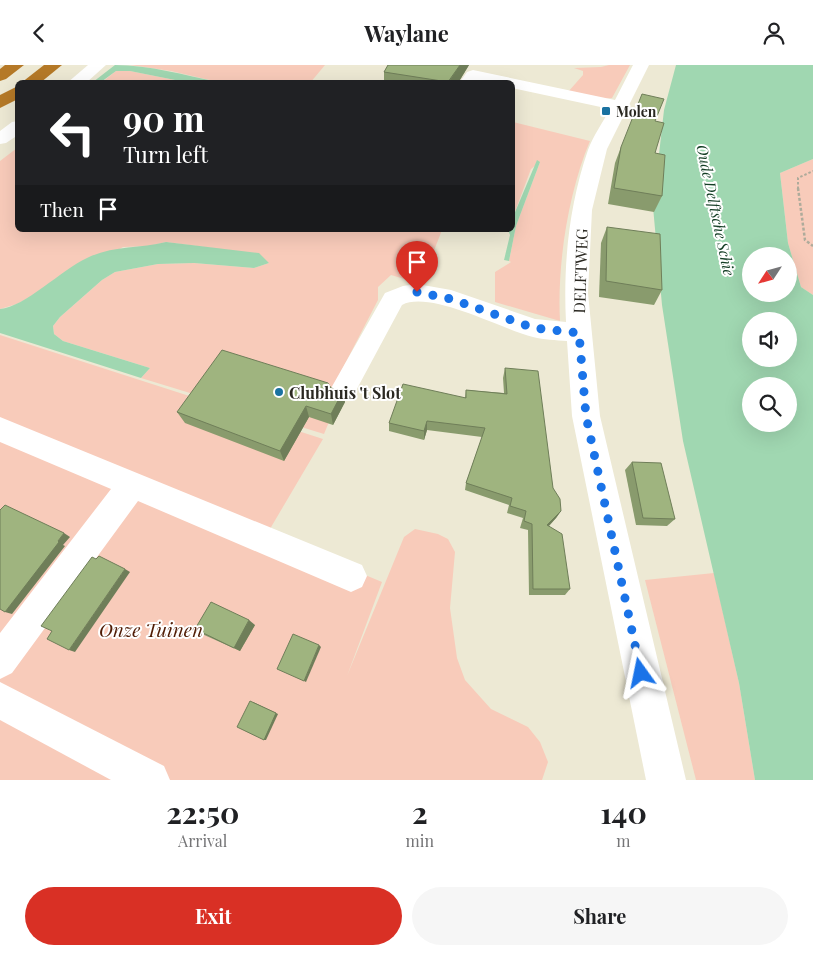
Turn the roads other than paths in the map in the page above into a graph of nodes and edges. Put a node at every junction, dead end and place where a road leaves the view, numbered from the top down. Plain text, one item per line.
1 (54, 65) edge
2 (98, 65) edge
3 (641, 65) edge
4 (473, 74) edge
5 (33, 80) edge
6 (79, 80) edge
7 (498, 80) edge
8 (515, 84) edge
9 (15, 93) edge
10 (0, 103) edge
11 (619, 106) junction
12 (15, 128) edge
13 (0, 139) edge
14 (579, 333) junction
15 (343, 391) edge
16 (0, 429) edge
17 (133, 484) junction
18 (352, 576) dead end
19 (0, 661) edge
20 (0, 700) edge
21 (150, 780) edge
22 (666, 780) edge

1 - 5 highway
2 - 6 street
3 - 11 street, DELFTWEG
4 - 7 street
8 - 11 street
9 - 10 highway
11 - 14 street, DELFTWEG
12 - 13 street
14 - 15 street
14 - 22 street, DELFTWEG
16 - 17 street
17 - 18 street
17 - 19 street
20 - 21 street

